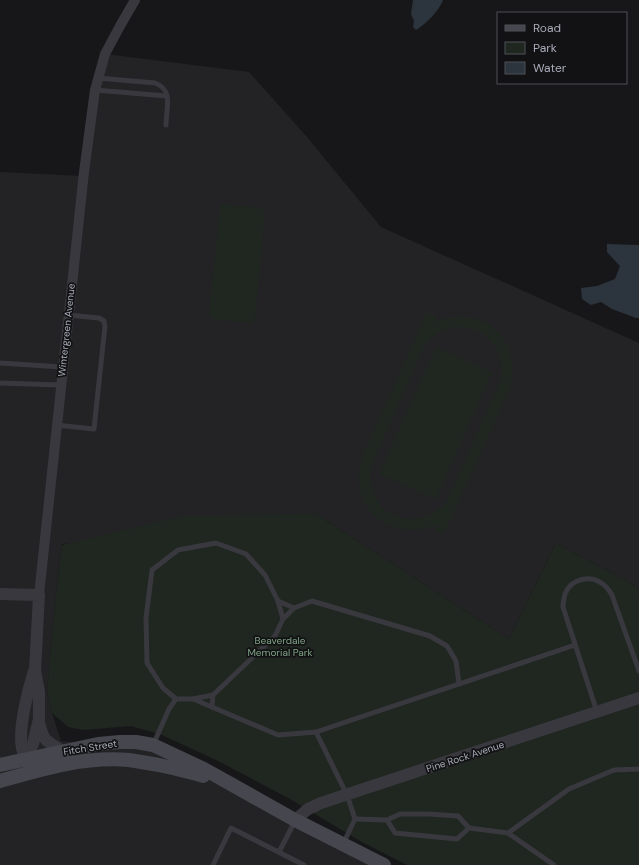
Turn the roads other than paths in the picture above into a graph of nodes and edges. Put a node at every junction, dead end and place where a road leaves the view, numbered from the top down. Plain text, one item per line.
1 (135, 0) edge
2 (98, 78) junction
3 (95, 90) junction
4 (166, 93) junction
5 (166, 125) dead end
6 (68, 315) junction
7 (0, 363) edge
8 (62, 367) junction
9 (0, 382) edge
10 (60, 385) junction
11 (56, 425) junction
12 (0, 594) edge
13 (39, 595) junction
14 (278, 601) junction
15 (294, 608) junction
16 (283, 620) junction
17 (575, 645) junction
18 (35, 670) junction
19 (639, 671) edge
20 (459, 684) junction
21 (213, 695) junction
22 (639, 698) edge
23 (176, 699) junction
24 (193, 699) junction
25 (212, 707) junction
26 (598, 712) junction
27 (39, 718) junction
28 (316, 732) junction
29 (153, 745) junction
30 (62, 751) junction
31 (26, 758) junction
32 (0, 765) edge
33 (639, 769) edge
34 (30, 772) junction
35 (0, 781) edge
36 (243, 791) junction
37 (347, 795) junction
38 (355, 819) junction
39 (295, 820) junction
40 (387, 820) junction
41 (469, 828) junction
42 (508, 832) junction
43 (343, 844) junction
44 (279, 852) junction
45 (550, 863) edge
46 (213, 865) edge
47 (304, 865) edge
48 (384, 865) edge
49 (554, 865) edge

1 - 2 street, Wintergreen Avenue
2 - 3 street, Wintergreen Avenue
2 - 4 lane
3 - 4 lane
3 - 6 street, Wintergreen Avenue
4 - 5 lane
6 - 8 street, Wintergreen Avenue
6 - 11 lane
7 - 8 lane
8 - 10 street, Wintergreen Avenue
9 - 10 lane
10 - 11 street, Wintergreen Avenue
11 - 13 street, Wintergreen Avenue
12 - 13 street
13 - 18 street, Wintergreen Avenue
14 - 15 lane
14 - 16 lane
14 - 23 lane
15 - 16 lane
15 - 20 lane
16 - 21 lane
17 - 19 lane
17 - 20 lane
17 - 26 lane
18 - 27 street, Wintergreen Avenue
18 - 31 street, Wintergreen Avenue
20 - 28 lane
21 - 24 lane
21 - 25 lane
22 - 26 street, Pine Rock Avenue
23 - 24 lane
23 - 29 lane
24 - 25 lane
25 - 28 lane
26 - 37 street, Pine Rock Avenue
27 - 30 street
27 - 31 street, Wintergreen Avenue
28 - 37 lane
29 - 30 main road, Fitch Street
29 - 36 main road, Fitch Street
30 - 31 main road, Fitch Street
31 - 32 main road, Fitch Street
31 - 34 street, Wintergreen Avenue
33 - 42 lane
34 - 35 main road, Fitch Street
34 - 36 main road, Fitch Street
36 - 39 main road, Fitch Street
37 - 38 lane
37 - 39 street, Pine Rock Avenue
38 - 40 lane
38 - 43 lane
39 - 43 main road, Fitch Street
39 - 44 lane
40 - 41 lane
40 - 41 lane
41 - 42 lane
42 - 45 lane
43 - 48 main road, Fitch Street
44 - 46 lane
44 - 47 lane
45 - 49 lane

